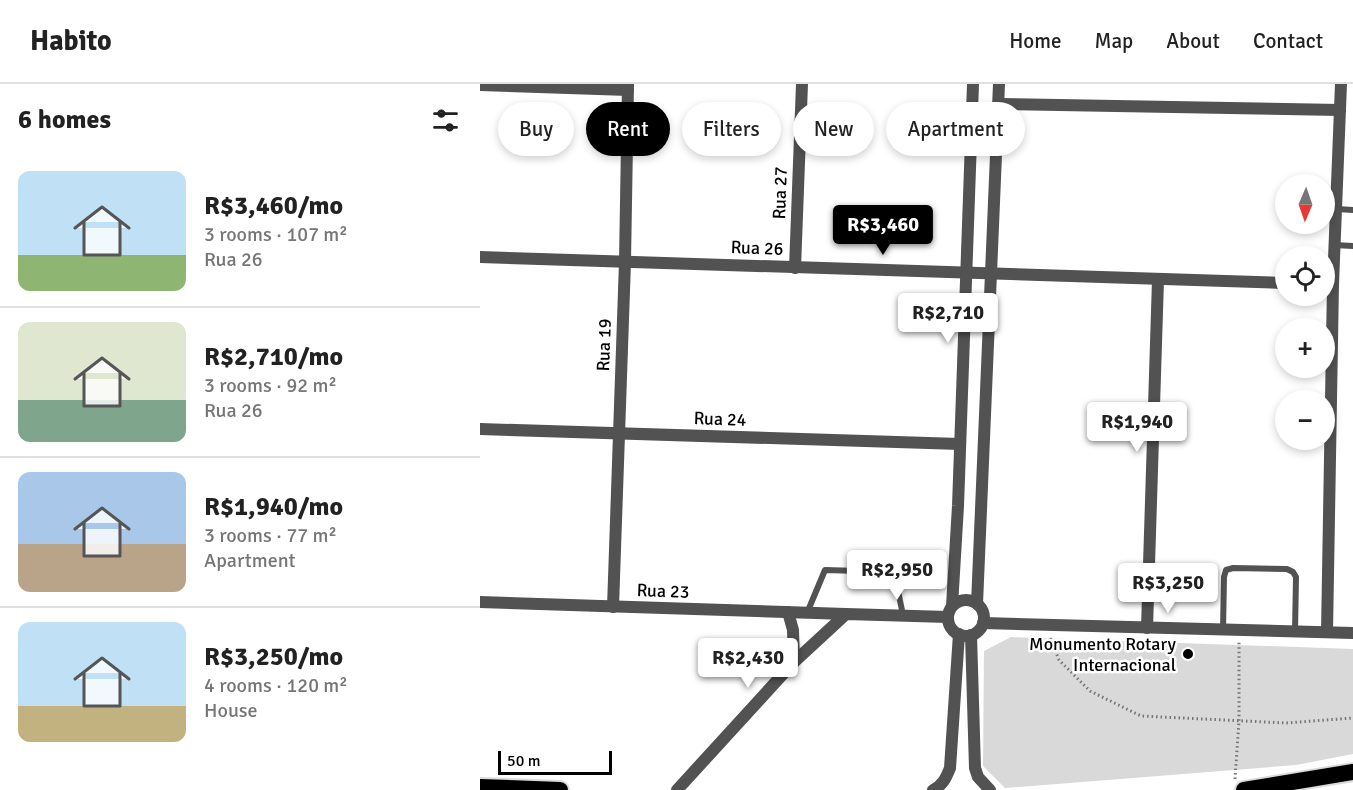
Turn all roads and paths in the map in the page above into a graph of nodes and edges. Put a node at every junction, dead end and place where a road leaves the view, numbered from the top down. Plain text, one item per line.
1 (802, 84) edge
2 (973, 84) edge
3 (999, 84) edge
4 (1341, 84) edge
5 (480, 85) edge
6 (628, 87) edge
7 (998, 102) edge
8 (1025, 104) edge
9 (1340, 110) junction
10 (996, 156) edge
11 (1337, 209) junction
12 (1353, 210) edge
13 (1334, 245) joint
14 (1353, 246) edge
15 (480, 257) edge
16 (625, 262) junction
17 (795, 268) junction
18 (966, 273) junction
19 (990, 274) junction
20 (1158, 280) junction
21 (1275, 283) edge
22 (1329, 306) edge
23 (480, 429) edge
24 (619, 434) junction
25 (960, 444) junction
26 (480, 602) edge
27 (977, 604) junction
28 (613, 607) junction
29 (788, 612) junction
30 (950, 612) junction
31 (807, 613) junction
32 (846, 614) junction
33 (903, 616) junction
34 (983, 623) junction
35 (1044, 624) junction
36 (1147, 628) junction
37 (1223, 631) junction
38 (1239, 631) junction
39 (1295, 632) junction
40 (1327, 632) junction
41 (1353, 633) edge
42 (965, 634) junction
43 (794, 662) junction
44 (1353, 718) edge
45 (1239, 721) junction
46 (1353, 772) edge
47 (1322, 784) edge
48 (485, 788) edge
49 (560, 790) edge
50 (677, 790) edge
51 (933, 790) edge
52 (990, 790) edge
53 (1234, 790) edge
54 (1244, 790) edge

1 - 17 street, Rua 27
2 - 18 street
3 - 7 street
4 - 9 street
5 - 6 street
6 - 16 street, Rua 19
8 - 9 street
9 - 11 street
10 - 19 street
11 - 12 lane
11 - 13 street
13 - 14 lane
15 - 16 street, Rua 26
16 - 17 street, Rua 26
16 - 24 street, Rua 19
17 - 18 street, Rua 26
18 - 19 street, Rua 26
18 - 25 street
19 - 20 street, Rua 26
19 - 27 street
20 - 21 street, Rua 26
20 - 36 street
22 - 40 street
23 - 24 street, Rua 24
24 - 25 street, Rua 24
24 - 28 street, Rua 19
25 - 30 street
26 - 28 street, Rua 23
27 - 30 street
27 - 34 street
28 - 29 street, Rua 23
29 - 31 street, Rua 23
29 - 43 street
30 - 33 street, Rua 23
30 - 42 street
31 - 32 street, Rua 23
31 - 33 lane
32 - 33 street, Rua 23
32 - 43 street
34 - 35 street
34 - 42 street
35 - 36 street
35 - 45 path
36 - 37 street
37 - 38 street
37 - 39 lane
38 - 39 street
38 - 45 path
39 - 40 street
40 - 41 street
42 - 51 street
42 - 52 street
43 - 50 street
44 - 45 path
45 - 53 path
46 - 47 highway
47 - 54 highway
48 - 49 highway

